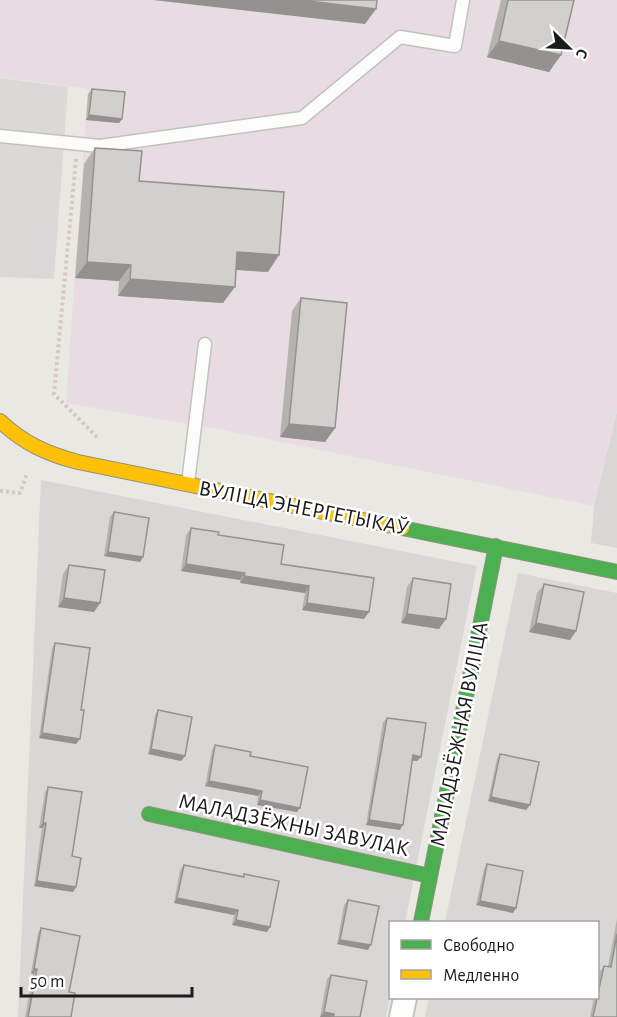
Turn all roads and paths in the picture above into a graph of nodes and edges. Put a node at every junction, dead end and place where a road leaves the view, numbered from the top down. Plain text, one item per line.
1 (463, 0) edge
2 (0, 136) edge
3 (78, 144) junction
4 (74, 182) junction
5 (82, 183) dead end
6 (205, 344) dead end
7 (1, 427) edge
8 (100, 466) junction
9 (30, 470) dead end
10 (188, 484) junction
11 (0, 491) edge
12 (496, 546) junction
13 (617, 572) edge
14 (149, 814) dead end
15 (430, 876) junction
16 (421, 921) edge
17 (405, 999) edge
18 (401, 1017) edge

1 - 3 lane
2 - 3 lane
3 - 4 path
4 - 5 path
4 - 8 path
6 - 10 lane
7 - 8 street, ВУЛІЦА ЭНЕРГЕТЫКАЎ
8 - 10 street, ВУЛІЦА ЭНЕРГЕТЫКАЎ
9 - 11 path
10 - 12 street, ВУЛІЦА ЭНЕРГЕТЫКАЎ
12 - 13 street, ВУЛІЦА ЭНЕРГЕТЫКАЎ
12 - 15 street, МАЛАДЗЁЖНАЯ ВУЛІЦА
14 - 15 street, МАЛАДЗЁЖНЫ ЗАВУЛАК
15 - 16 street, МАЛАДЗЁЖНАЯ ВУЛІЦА
17 - 18 street

